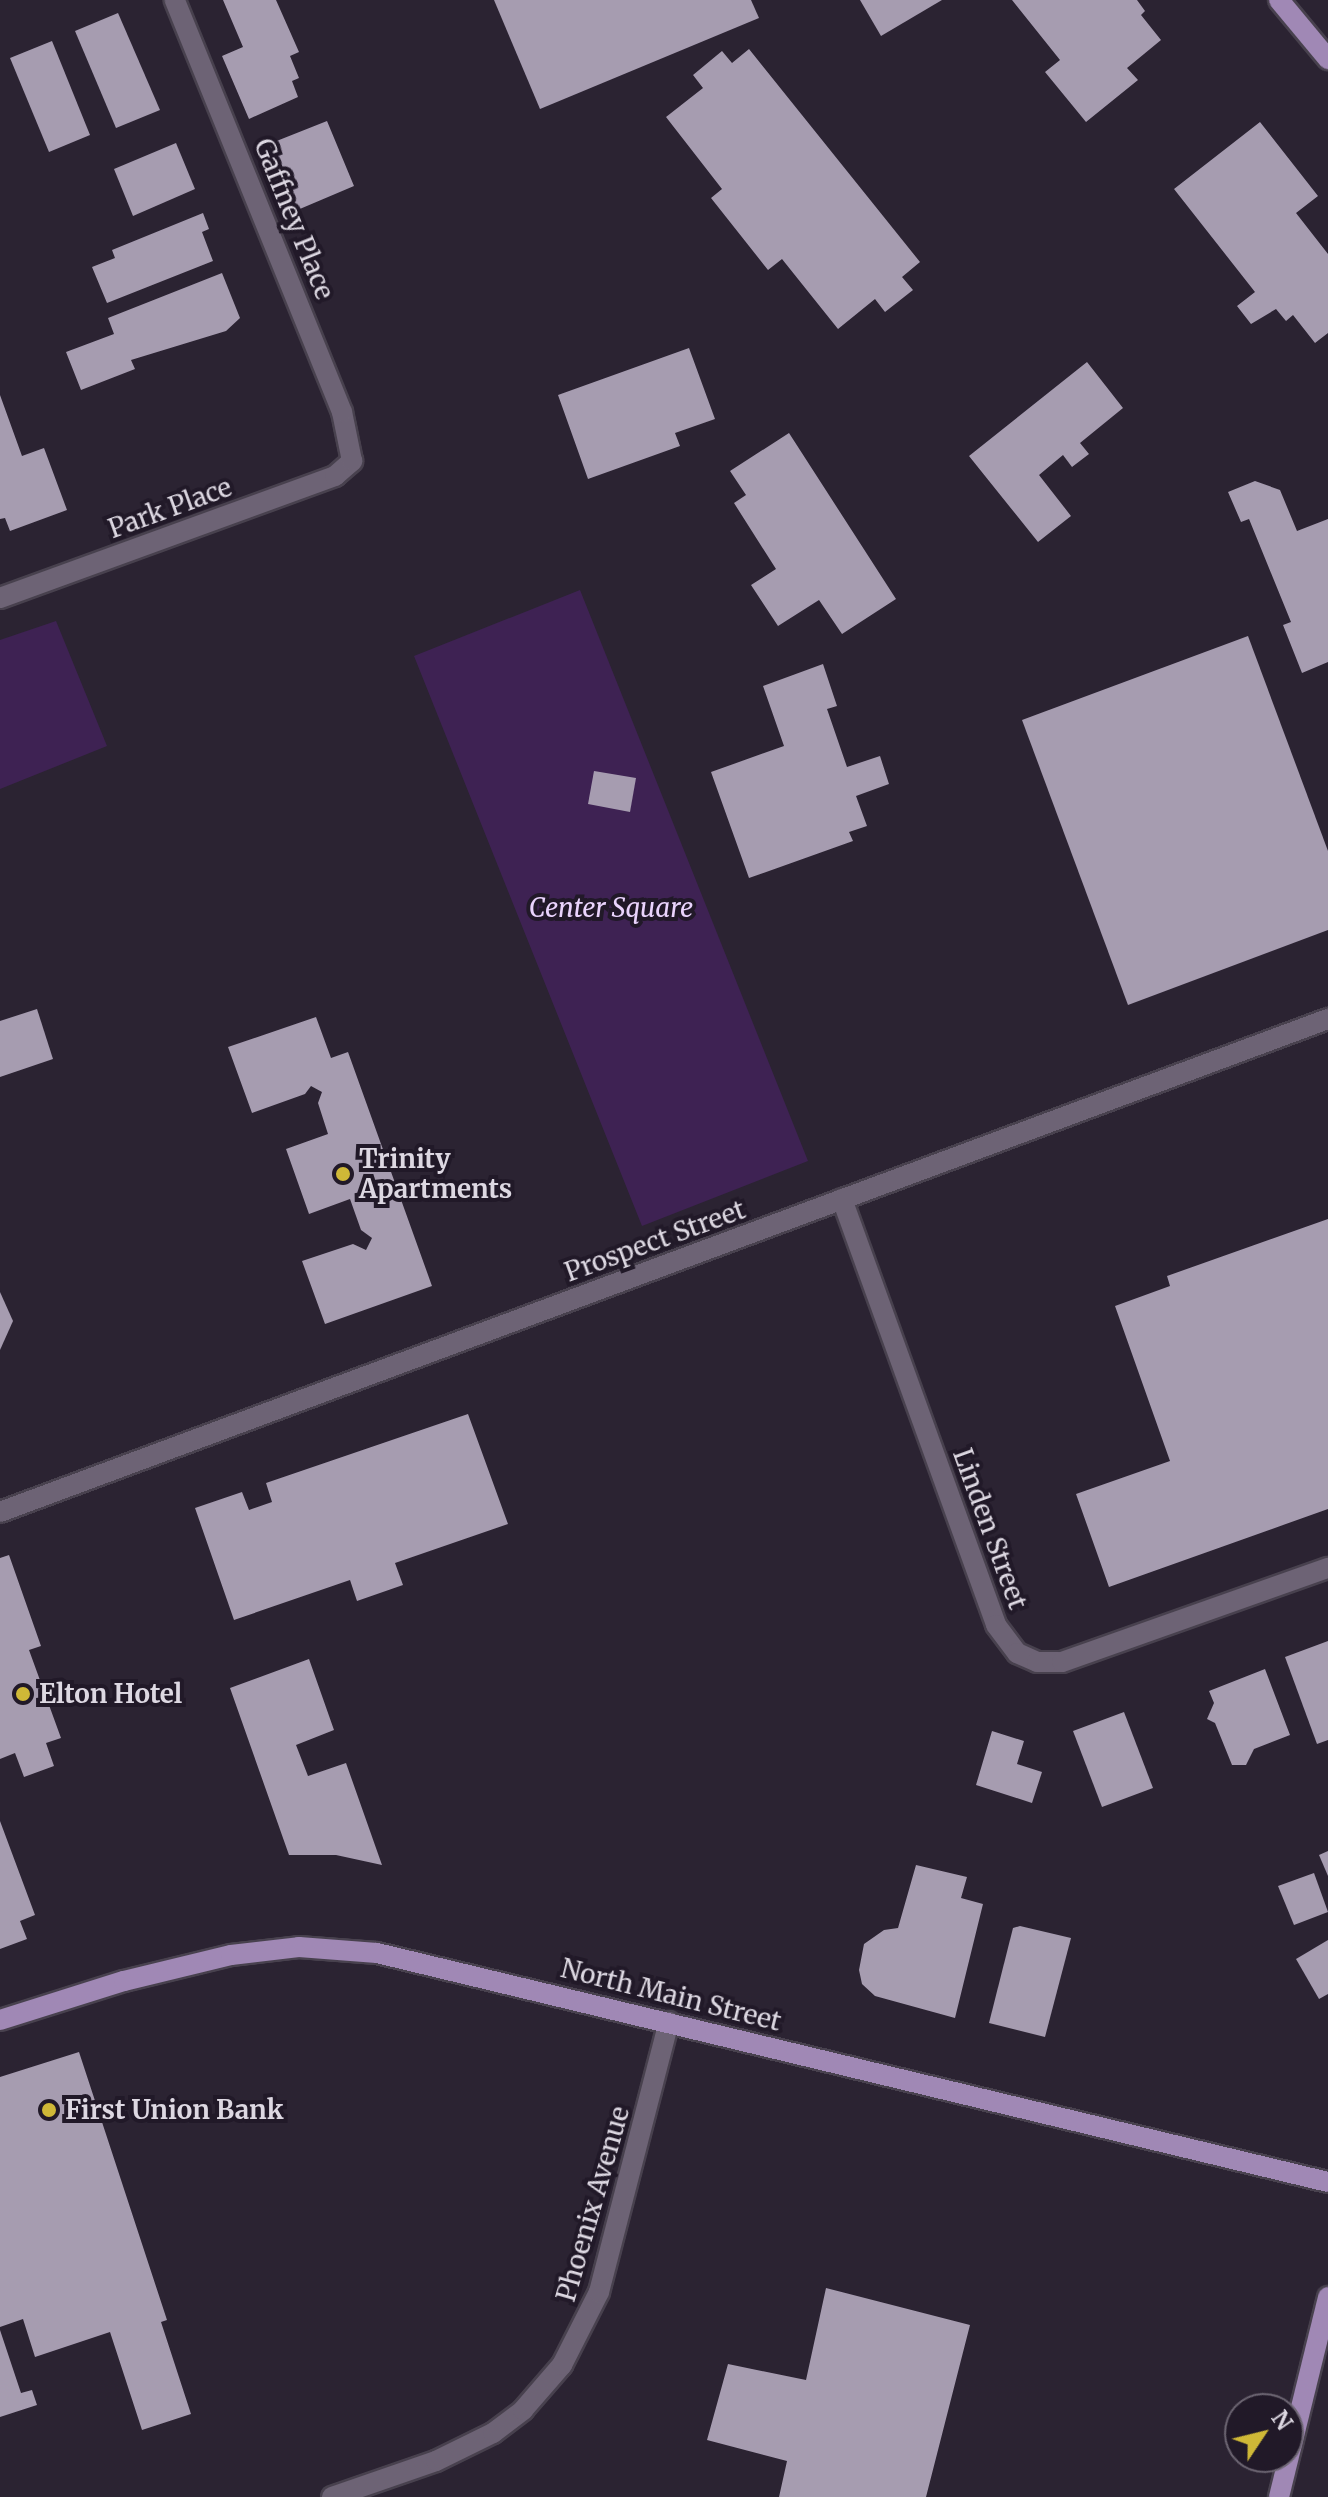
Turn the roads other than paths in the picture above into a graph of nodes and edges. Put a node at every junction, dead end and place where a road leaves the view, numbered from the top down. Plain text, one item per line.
1 (175, 0) edge
2 (1279, 0) edge
3 (1328, 59) edge
4 (352, 461) joint
5 (0, 598) edge
6 (1328, 1019) edge
7 (842, 1199) junction
8 (0, 1512) edge
9 (1328, 1568) edge
10 (0, 2020) edge
11 (669, 2022) junction
12 (1328, 2182) edge
13 (1328, 2297) edge
14 (332, 2497) edge
15 (1279, 2497) edge

1 - 4 street, Gaffney Place
2 - 3 main road
4 - 5 street, Park Place
6 - 7 street, Prospect Street
7 - 8 street, Prospect Street
7 - 9 street, Linden Street
10 - 11 main road, North Main Street
11 - 12 main road, North Main Street
11 - 14 street, Phoenix Avenue
13 - 15 main road

